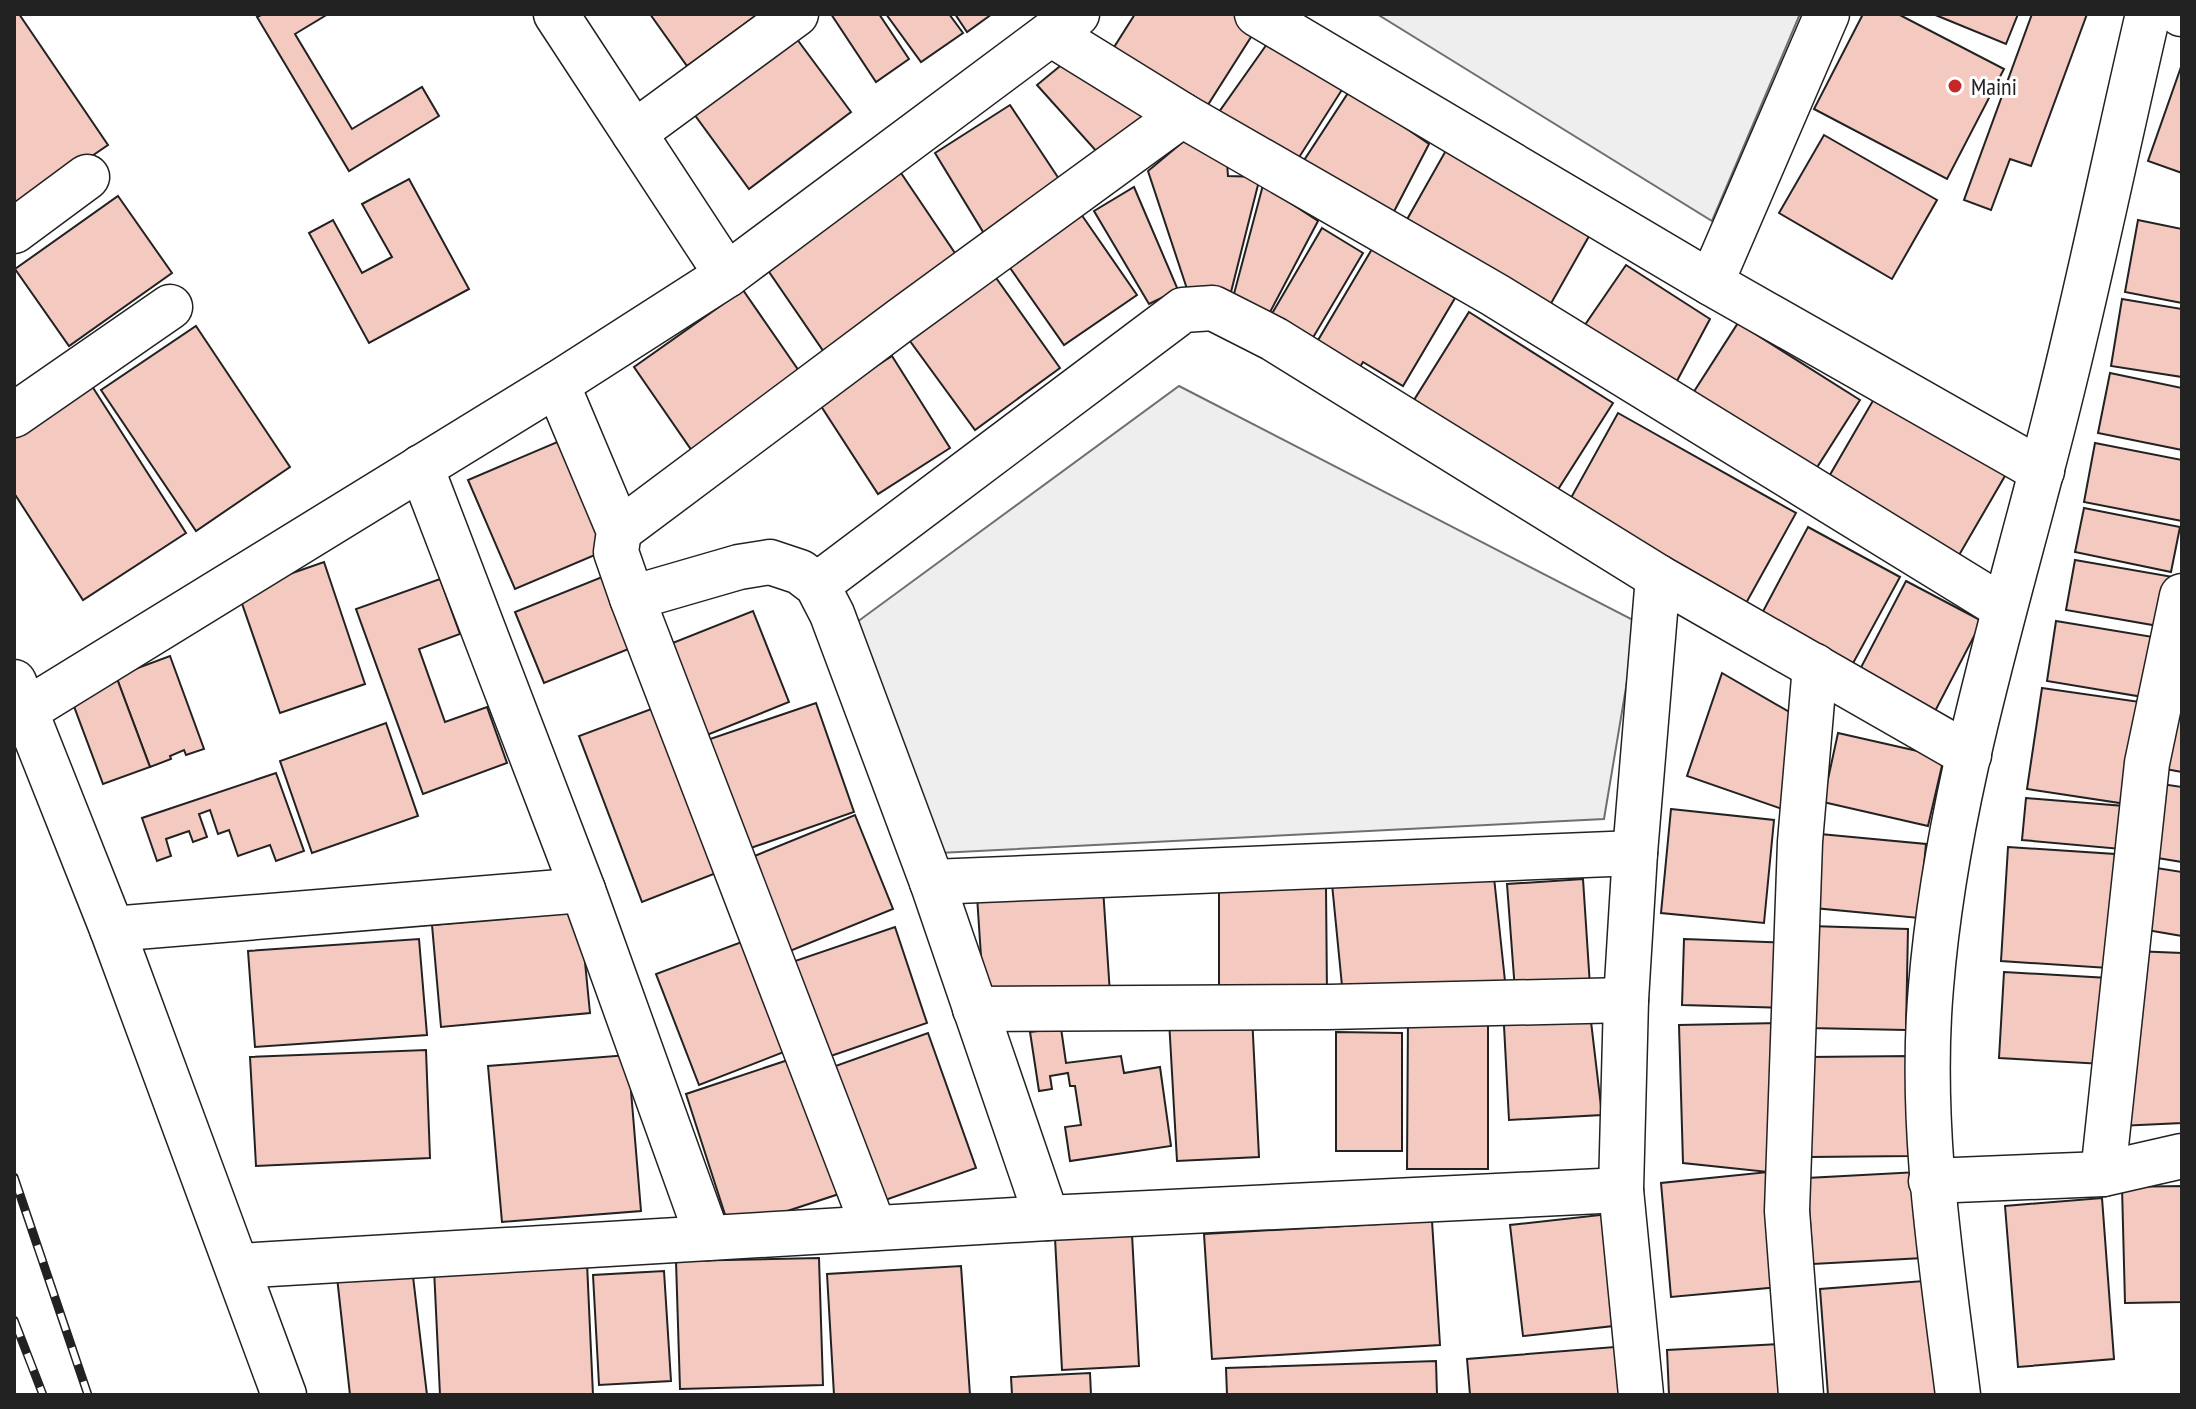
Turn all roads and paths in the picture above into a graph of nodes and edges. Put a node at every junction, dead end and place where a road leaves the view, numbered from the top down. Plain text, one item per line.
1 (556, 14) edge
2 (796, 14) edge
3 (1257, 14) edge
4 (1827, 14) edge
5 (2148, 14) edge
6 (1064, 24) edge
7 (1182, 115) junction
8 (634, 133) junction
9 (87, 177) dead end
10 (14, 231) edge
11 (727, 275) junction
12 (1711, 283) junction
13 (170, 307) dead end
14 (557, 384) junction
15 (14, 415) edge
16 (421, 467) junction
17 (2042, 471) junction
18 (619, 531) junction
19 (1658, 577) junction
20 (817, 585) junction
21 (2182, 596) edge
22 (632, 598) junction
23 (2004, 608) junction
24 (1815, 666) junction
25 (20, 697) edge
26 (1969, 755) junction
27 (1635, 853) junction
28 (932, 882) junction
29 (583, 890) junction
30 (112, 929) junction
31 (1626, 1000) junction
32 (975, 1009) junction
33 (2182, 1156) edge
34 (2103, 1174) junction
35 (1931, 1181) junction
36 (1621, 1190) junction
37 (1047, 1218) junction
38 (874, 1228) junction
39 (708, 1238) junction
40 (238, 1266) junction
41 (284, 1395) edge
42 (1641, 1395) edge
43 (1801, 1395) edge
44 (1958, 1395) edge

1 - 8 street
2 - 8 street
3 - 12 street
4 - 12 street
5 - 17 street
6 - 7 street
6 - 11 street
7 - 18 street
7 - 23 street
8 - 11 street
9 - 10 street
11 - 14 street
12 - 17 street
13 - 15 street
14 - 16 street
14 - 18 street
16 - 25 street
16 - 29 street
17 - 23 street
18 - 22 street
19 - 20 street
19 - 24 street
19 - 27 street
20 - 22 street
20 - 28 street
21 - 34 street
22 - 38 street
23 - 26 street
24 - 26 street
24 - 43 street
25 - 30 street
26 - 35 street
27 - 28 street
27 - 31 street
28 - 32 street
29 - 30 street
29 - 39 street
30 - 40 street
31 - 32 street
31 - 36 street
32 - 37 street
33 - 34 street
34 - 35 street
35 - 44 street
36 - 37 street
36 - 42 street
37 - 38 street
38 - 39 street
39 - 40 street
40 - 41 street

